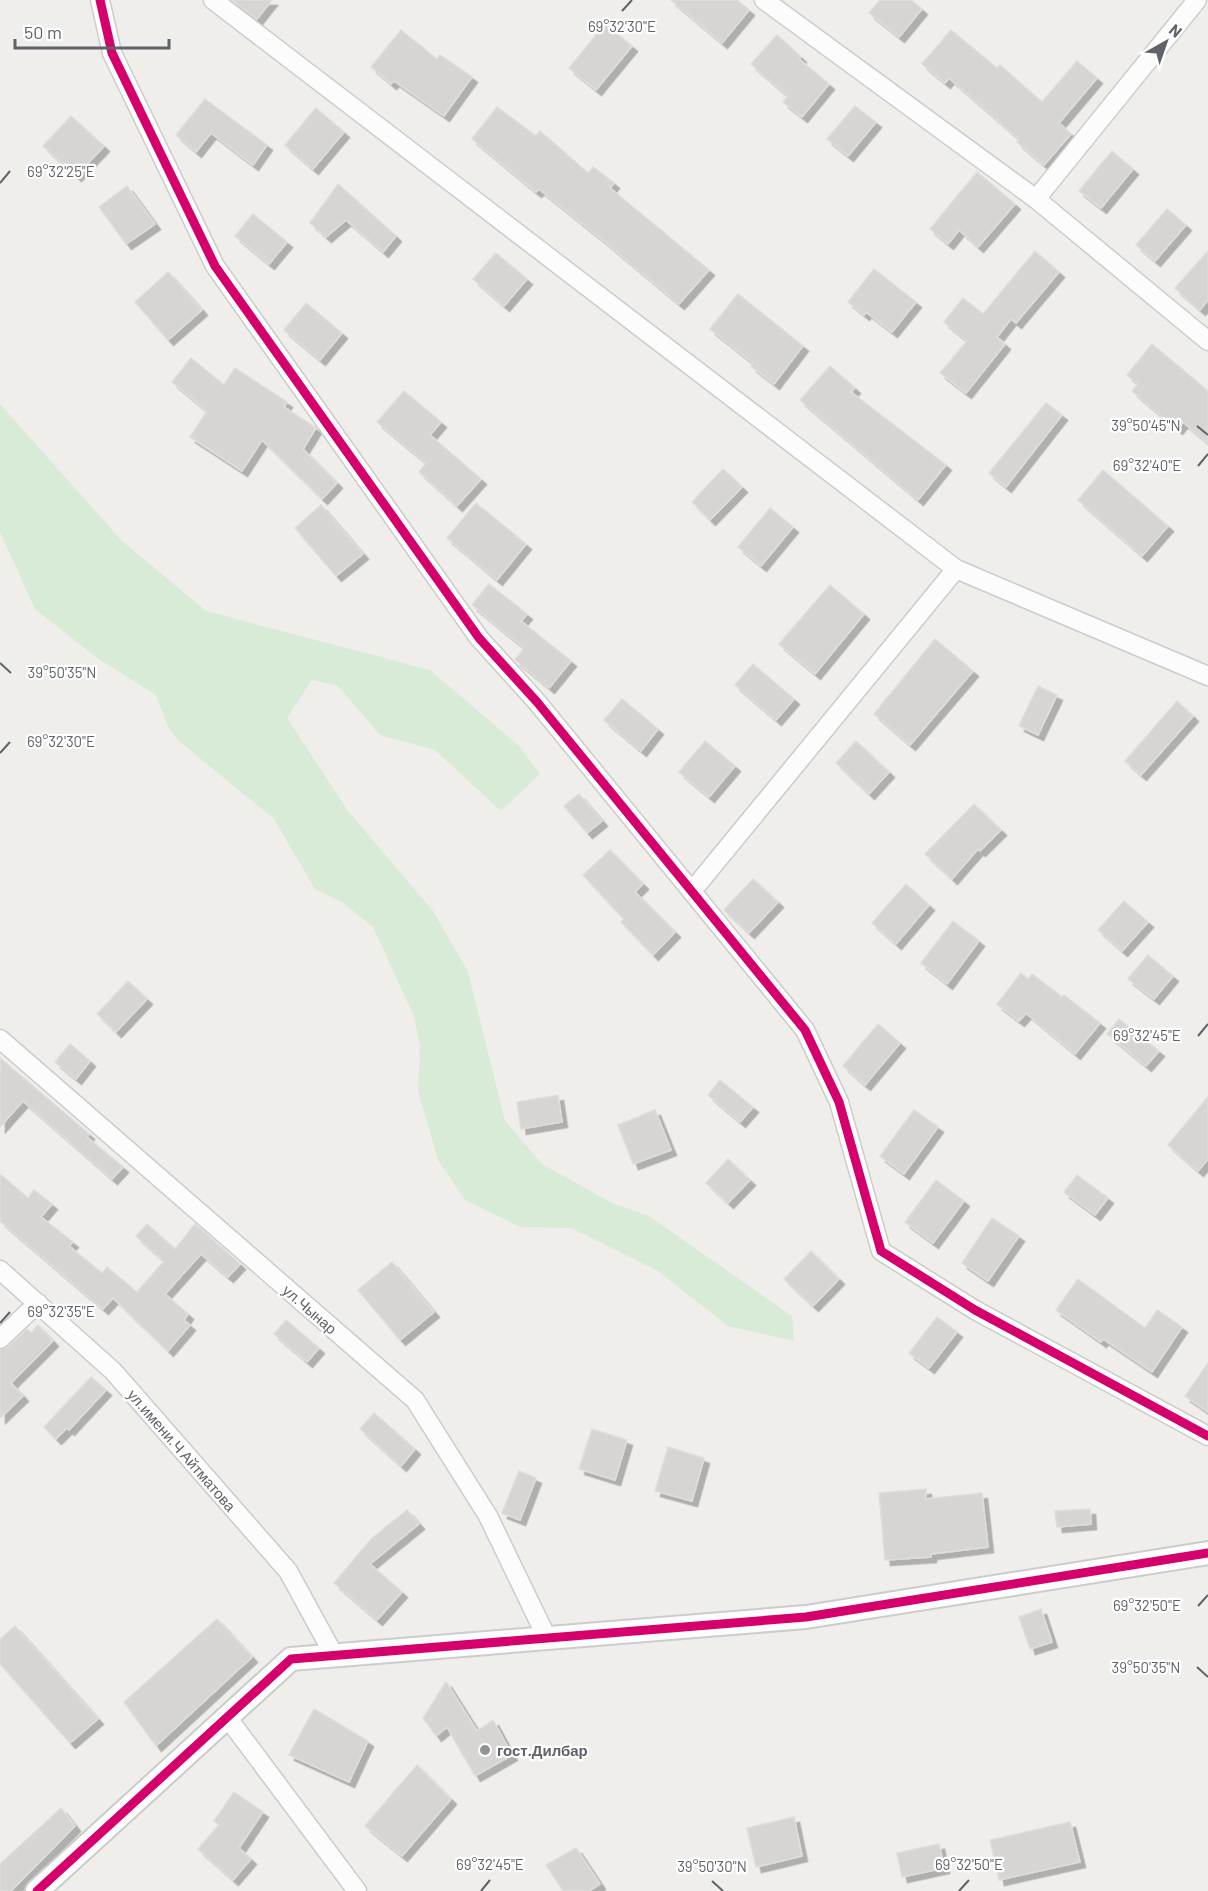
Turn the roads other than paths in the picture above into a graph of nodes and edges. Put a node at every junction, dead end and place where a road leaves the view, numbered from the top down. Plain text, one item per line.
1 (100, 0) edge
2 (213, 0) edge
3 (764, 0) edge
4 (1197, 0) edge
5 (1036, 200) junction
6 (1208, 341) edge
7 (956, 569) junction
8 (1208, 676) edge
9 (692, 891) junction
10 (0, 1039) edge
11 (0, 1270) edge
12 (38, 1303) junction
13 (0, 1339) edge
14 (1208, 1436) edge
15 (1208, 1553) edge
16 (547, 1638) junction
17 (334, 1655) junction
18 (227, 1718) junction
19 (37, 1891) edge
20 (357, 1891) edge

1 - 9 street
2 - 7 street
3 - 5 street
4 - 5 street
5 - 6 street
7 - 8 street
7 - 9 street
9 - 14 street
10 - 16 street, ул.Чынар
11 - 12 street, ул.имени.Ч Айтматова
12 - 13 street
12 - 17 street, ул.имени.Ч Айтматова
15 - 16 street
16 - 17 street
17 - 18 street
18 - 19 street
18 - 20 street

